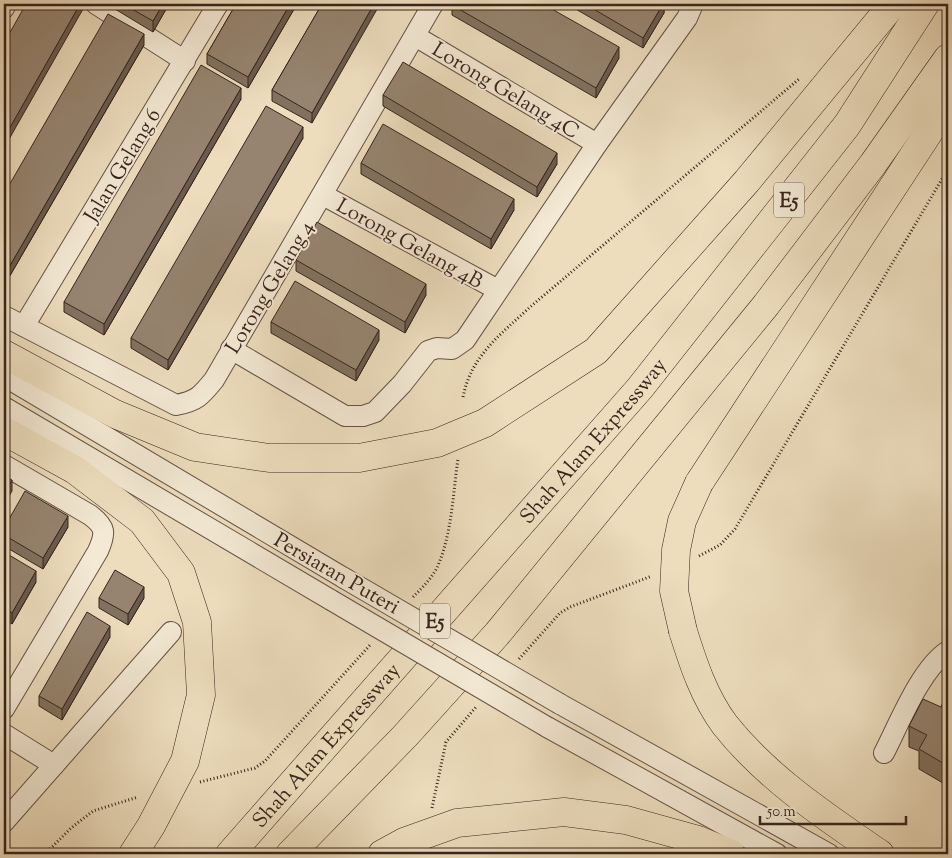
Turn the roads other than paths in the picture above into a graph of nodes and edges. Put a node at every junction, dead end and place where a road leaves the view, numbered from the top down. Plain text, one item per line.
1 (6, 4) edge
2 (96, 4) edge
3 (218, 4) edge
4 (433, 4) edge
5 (693, 4) edge
6 (893, 4) edge
7 (925, 4) edge
8 (4, 8) edge
9 (415, 36) junction
10 (948, 58) edge
11 (185, 61) junction
12 (948, 103) edge
13 (597, 144) junction
14 (323, 195) junction
15 (498, 290) junction
16 (4, 316) edge
17 (24, 326) junction
18 (231, 350) junction
19 (4, 354) edge
20 (4, 376) edge
21 (4, 407) edge
22 (4, 430) edge
23 (4, 465) edge
24 (171, 632) dead end
25 (948, 651) edge
26 (4, 709) edge
27 (4, 734) edge
28 (884, 753) dead end
29 (54, 764) junction
30 (4, 822) edge
31 (133, 854) edge
32 (230, 854) edge
33 (290, 854) edge
34 (382, 854) edge
35 (731, 854) edge
36 (777, 854) edge
37 (829, 854) edge
38 (880, 854) edge

1 - 8 street
2 - 11 street
3 - 11 street, Jalan Gelang 6
4 - 9 street, Lorong Gelang 4
5 - 13 street
6 - 19 highway
7 - 32 highway, Shah Alam Expressway / E5
9 - 13 street, Lorong Gelang 4C
9 - 14 street, Lorong Gelang 4
10 - 33 highway, E5
11 - 17 street, Jalan Gelang 6
12 - 38 highway, bridge
13 - 15 street
14 - 15 street, Lorong Gelang 4B
14 - 18 street, Lorong Gelang 4
15 - 18 street
16 - 17 street, Lorong Gelang 4
17 - 18 street, Lorong Gelang 4
20 - 37 street, Persiaran Puteri, bridge
21 - 36 street, Persiaran Puteri, bridge
22 - 31 highway
23 - 26 street
24 - 29 street
25 - 28 street
27 - 29 street
29 - 30 street
34 - 35 highway

